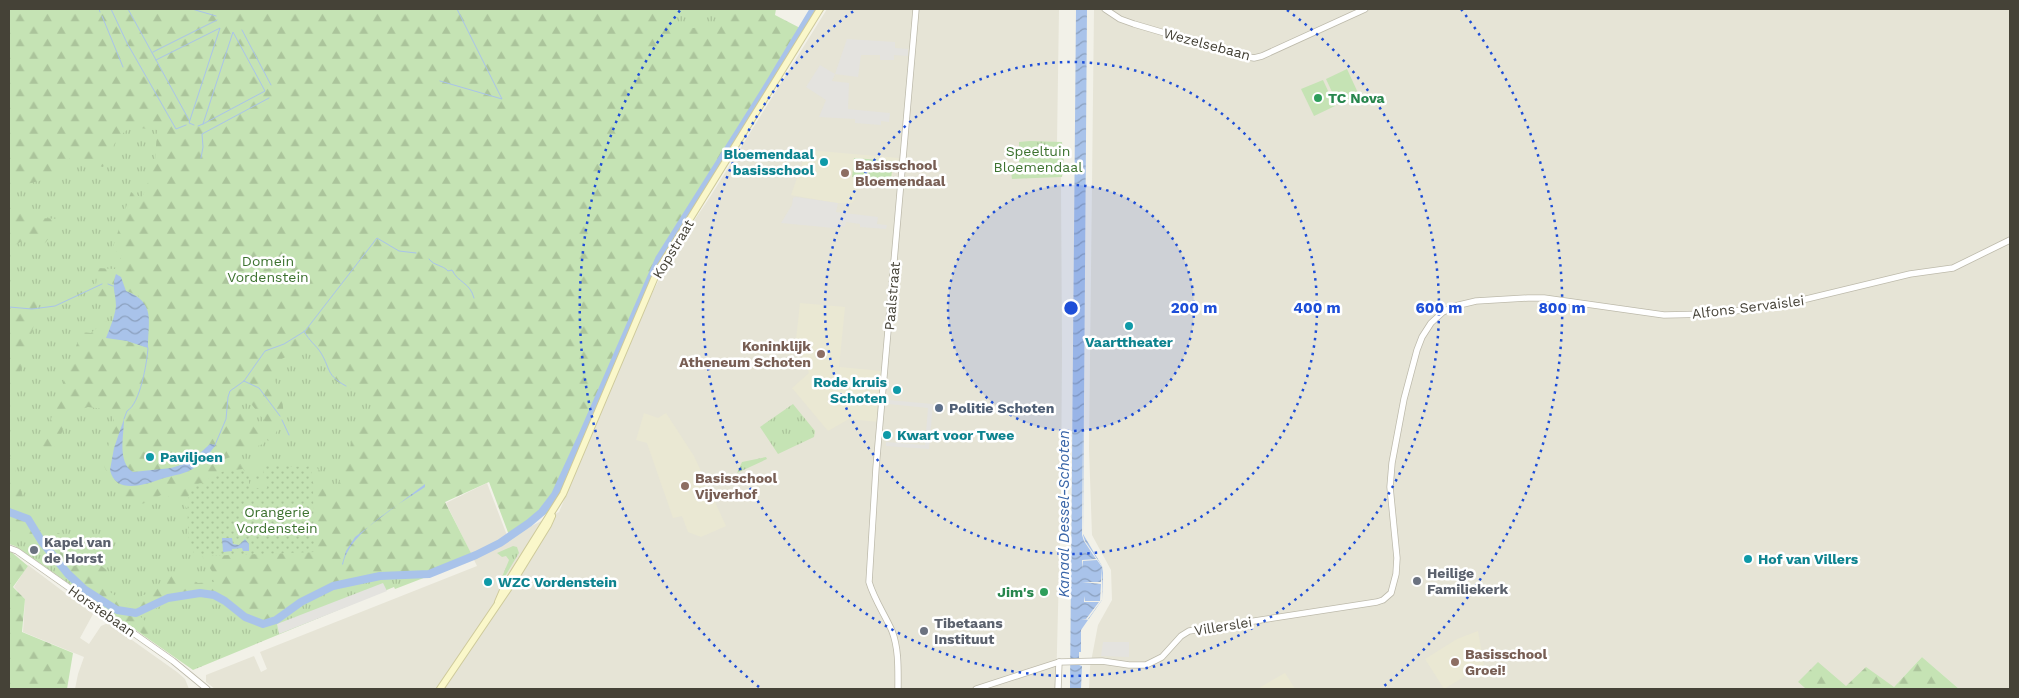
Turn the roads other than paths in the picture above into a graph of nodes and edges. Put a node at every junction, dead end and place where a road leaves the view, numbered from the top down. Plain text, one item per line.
1 (820, 9) edge
2 (916, 9) edge
3 (1105, 9) edge
4 (1365, 9) edge
5 (2010, 240) edge
6 (9, 548) edge
7 (1391, 593) joint
8 (1064, 661) junction
9 (207, 689) edge
10 (441, 689) edge
11 (898, 689) edge
12 (976, 689) edge
13 (1058, 689) edge

1 - 10 main road, Kopstraat
2 - 11 street, Paalstraat
3 - 4 street, Wezelsebaan
5 - 7 street, Alfons Servaislei
6 - 9 street, Horstebaan
7 - 8 street, Villerslei
8 - 12 street, Villerslei
8 - 13 street

